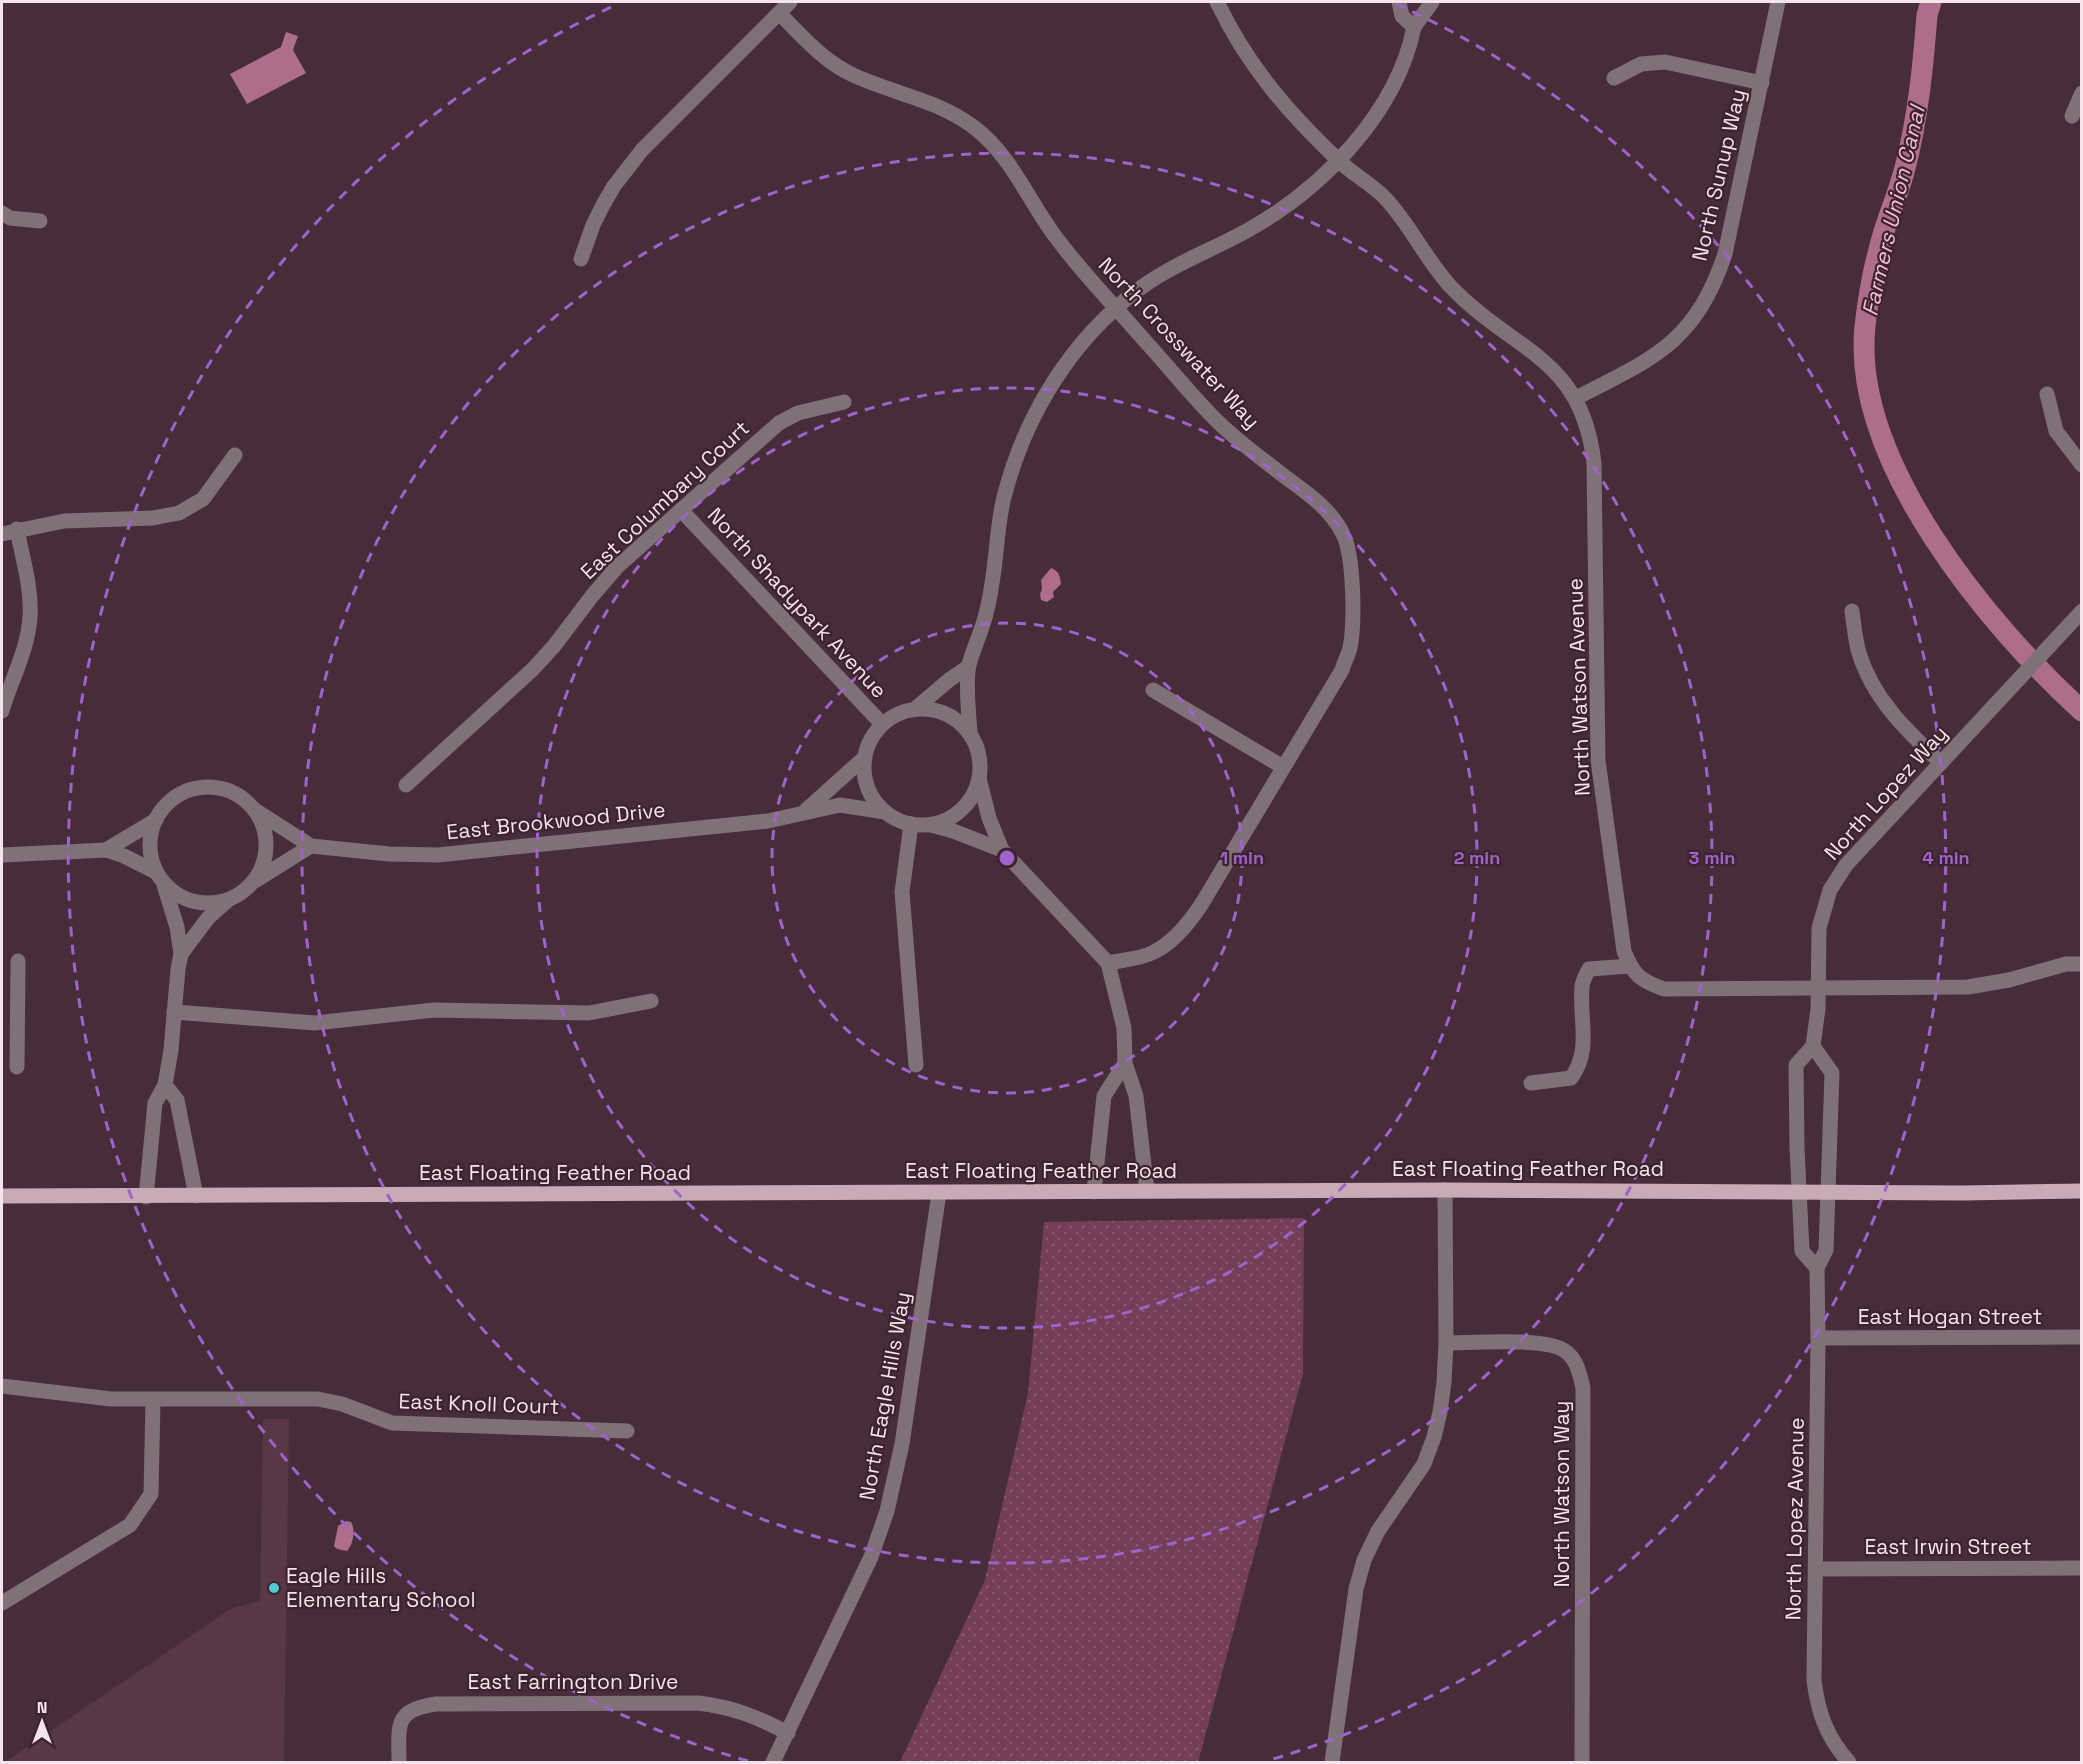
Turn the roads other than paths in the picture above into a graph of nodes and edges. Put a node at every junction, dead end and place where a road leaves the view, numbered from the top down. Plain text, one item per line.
1 (790, 2) edge
2 (1217, 2) edge
3 (1399, 2) edge
4 (1432, 2) edge
5 (1778, 2) edge
6 (779, 13) junction
7 (1414, 27) junction
8 (1614, 78) dead end
9 (1762, 82) junction
10 (2082, 93) edge
11 (2072, 116) dead end
12 (1338, 161) junction
13 (2, 213) edge
14 (40, 221) dead end
15 (581, 259) dead end
16 (1116, 308) junction
17 (2047, 394) dead end
18 (1576, 398) junction
19 (844, 402) dead end
20 (235, 455) dead end
21 (2082, 465) edge
22 (681, 510) junction
23 (17, 529) junction
24 (2, 534) edge
25 (2082, 610) edge
26 (1852, 611) dead end
27 (968, 667) junction
28 (1153, 690) dead end
29 (915, 709) junction
30 (2, 711) edge
31 (882, 724) junction
32 (970, 733) junction
33 (864, 758) junction
34 (1941, 763) junction
35 (1283, 768) junction
36 (979, 778) junction
37 (406, 785) dead end
38 (255, 810) junction
39 (885, 812) junction
40 (803, 813) junction
41 (156, 820) junction
42 (911, 824) junction
43 (930, 825) junction
44 (311, 846) junction
45 (106, 850) junction
46 (1002, 850) junction
47 (2, 855) edge
48 (159, 877) junction
49 (255, 881) junction
50 (227, 901) junction
51 (181, 954) junction
52 (18, 961) dead end
53 (1108, 963) junction
54 (2082, 964) edge
55 (1632, 969) junction
56 (1818, 988) junction
57 (651, 1001) dead end
58 (174, 1012) junction
59 (2, 1019) edge
60 (17, 1020) junction
61 (1813, 1046) junction
62 (1125, 1063) junction
63 (916, 1065) dead end
64 (17, 1067) dead end
65 (1531, 1083) dead end
66 (165, 1086) junction
67 (1445, 1190) junction
68 (1147, 1191) junction
69 (1798, 1191) junction
70 (1828, 1191) junction
71 (2082, 1191) edge
72 (1094, 1192) junction
73 (939, 1193) junction
74 (2, 1196) edge
75 (196, 1196) junction
76 (146, 1197) junction
77 (1816, 1268) junction
78 (2082, 1337) edge
79 (1818, 1338) junction
80 (1446, 1344) junction
81 (2, 1386) edge
82 (153, 1400) junction
83 (627, 1431) dead end
84 (2082, 1568) edge
85 (1816, 1569) junction
86 (2, 1604) edge
87 (788, 1733) junction
88 (399, 1762) edge
89 (773, 1762) edge
90 (1332, 1762) edge
91 (1582, 1762) edge
92 (1849, 1762) edge

1 - 6 street
2 - 12 street
3 - 7 street
4 - 7 street
5 - 9 street, North Sunup Way
6 - 15 street
6 - 16 street, North Crosswater Way
7 - 12 street
8 - 9 street
9 - 18 street, North Sunup Way
10 - 11 street
12 - 16 street
12 - 18 street
13 - 14 street
16 - 27 street
16 - 35 street, North Crosswater Way
17 - 21 street
18 - 55 street, North Watson Avenue
19 - 22 street, East Columbary Court
20 - 23 street
22 - 31 street, North Shadypark Avenue
22 - 37 street, East Columbary Court
23 - 24 street
23 - 30 street
25 - 34 street, North Lopez Way
26 - 34 street
27 - 29 street
27 - 32 street
28 - 35 street
29 - 31 street
29 - 32 street
31 - 33 street
32 - 36 street
33 - 39 street
33 - 40 street, East Brookwood Drive
34 - 56 street, North Lopez Way
35 - 53 street, North Crosswater Way
36 - 43 street
36 - 46 street
38 - 41 street
38 - 44 street, East Brookwood Drive
38 - 49 street
39 - 40 street, East Brookwood Drive
39 - 42 street
40 - 44 street, East Brookwood Drive
41 - 45 street
41 - 48 street
42 - 43 street
42 - 63 street
43 - 46 street
44 - 49 street
45 - 47 street
45 - 48 street
46 - 53 street
48 - 50 street
48 - 51 street
49 - 50 street
50 - 51 street
51 - 58 street
52 - 60 street
53 - 62 street
54 - 56 street
55 - 56 street
55 - 65 street
56 - 61 street, North Lopez Way
57 - 58 street
58 - 66 street
59 - 60 street
60 - 64 street
61 - 69 street, North Lopez Way
61 - 70 street
62 - 68 street
62 - 72 street
66 - 75 street
66 - 76 street
67 - 68 main road, East Floating Feather Road
67 - 69 main road, East Floating Feather Road
67 - 80 street
68 - 72 main road, East Floating Feather Road
69 - 70 main road, East Floating Feather Road
69 - 77 street, North Lopez Avenue
70 - 71 main road, East Floating Feather Road
70 - 77 street, North Lopez Avenue
72 - 73 main road, East Floating Feather Road
73 - 75 main road, East Floating Feather Road
73 - 87 street, North Eagle Hills Way
74 - 76 main road, East Floating Feather Road
75 - 76 main road, East Floating Feather Road
77 - 79 street, North Lopez Avenue
78 - 79 street, East Hogan Street
79 - 85 street, North Lopez Avenue
80 - 90 street
80 - 91 street, North Watson Way
81 - 82 street, East Knoll Court
82 - 83 street, East Knoll Court
82 - 86 street
84 - 85 street, East Irwin Street
85 - 92 street, North Lopez Avenue
87 - 88 street, East Farrington Drive
87 - 89 street, North Eagle Hills Way

